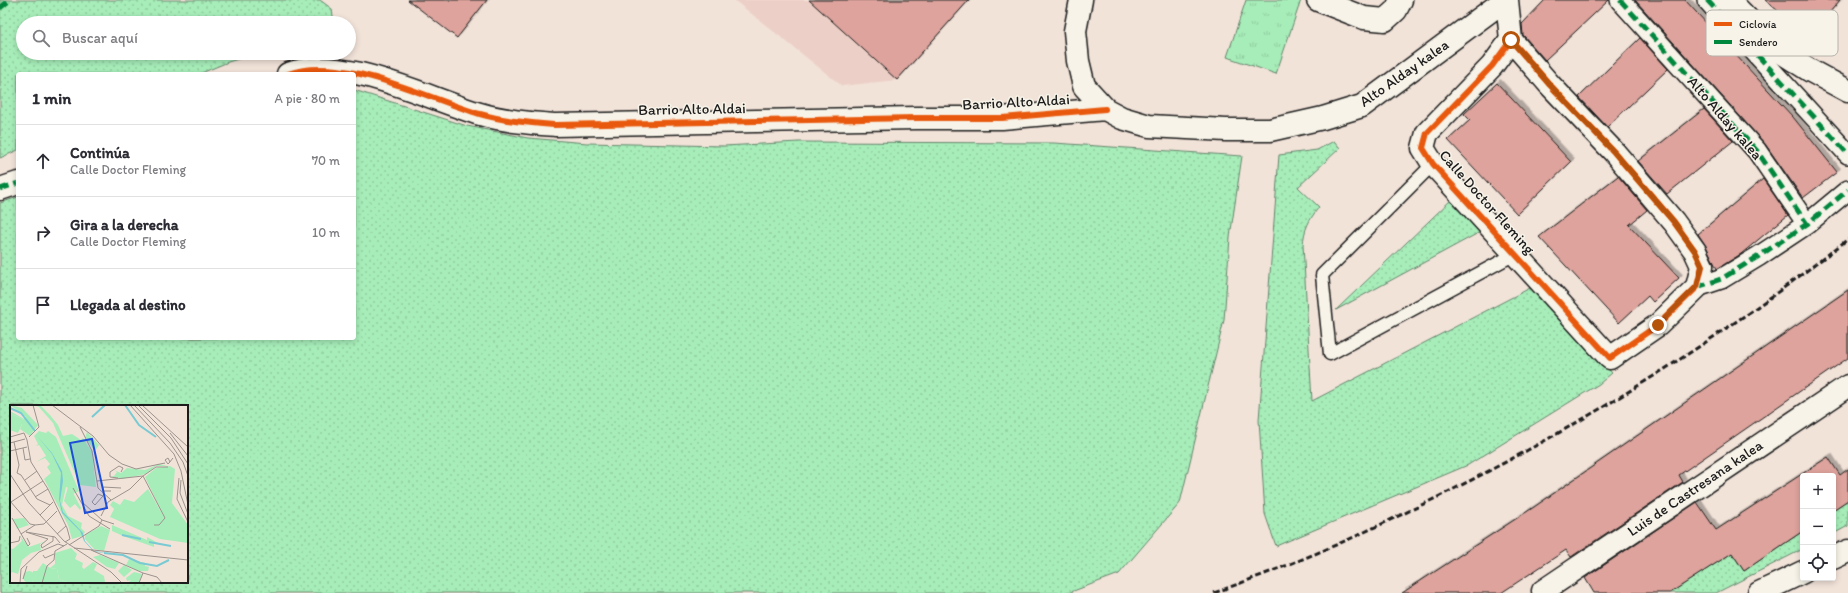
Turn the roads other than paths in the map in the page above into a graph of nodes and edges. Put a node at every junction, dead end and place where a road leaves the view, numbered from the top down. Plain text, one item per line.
1 (1081, 0) edge
2 (1318, 0) edge
3 (1401, 0) edge
4 (1506, 0) edge
5 (1620, 0) edge
6 (1707, 0) edge
7 (1729, 0) edge
8 (1716, 10) edge
9 (1739, 10) edge
10 (1511, 40) junction
11 (1758, 56) edge
12 (1787, 56) edge
13 (293, 72) edge
14 (351, 72) edge
15 (356, 73) edge
16 (1848, 92) edge
17 (1105, 110) junction
18 (1848, 154) edge
19 (1433, 164) junction
20 (16, 184) edge
21 (0, 189) edge
22 (1848, 190) edge
23 (1807, 224) junction
24 (1515, 254) junction
25 (1697, 286) junction
26 (1848, 386) edge
27 (1848, 551) edge
28 (1836, 557) edge
29 (1800, 573) edge
30 (1543, 591) dead end
31 (1759, 593) edge

1 - 17 street
2 - 3 street
4 - 10 street
4 - 17 street, Alto Alday kalea
5 - 23 street, Alto Alday kalea
6 - 8 street
7 - 9 street
10 - 19 street, Calle Doctor Fleming
10 - 25 street
11 - 18 street
12 - 16 street
13 - 14 street, Barrio Alto Aldai
15 - 17 street, Barrio Alto Aldai
19 - 24 street, Calle Doctor Fleming
19 - 24 lane
20 - 21 street
22 - 23 street
23 - 25 street
24 - 25 street, Calle Doctor Fleming
26 - 30 street, Luis de Castresana kalea
27 - 28 street
29 - 31 street

